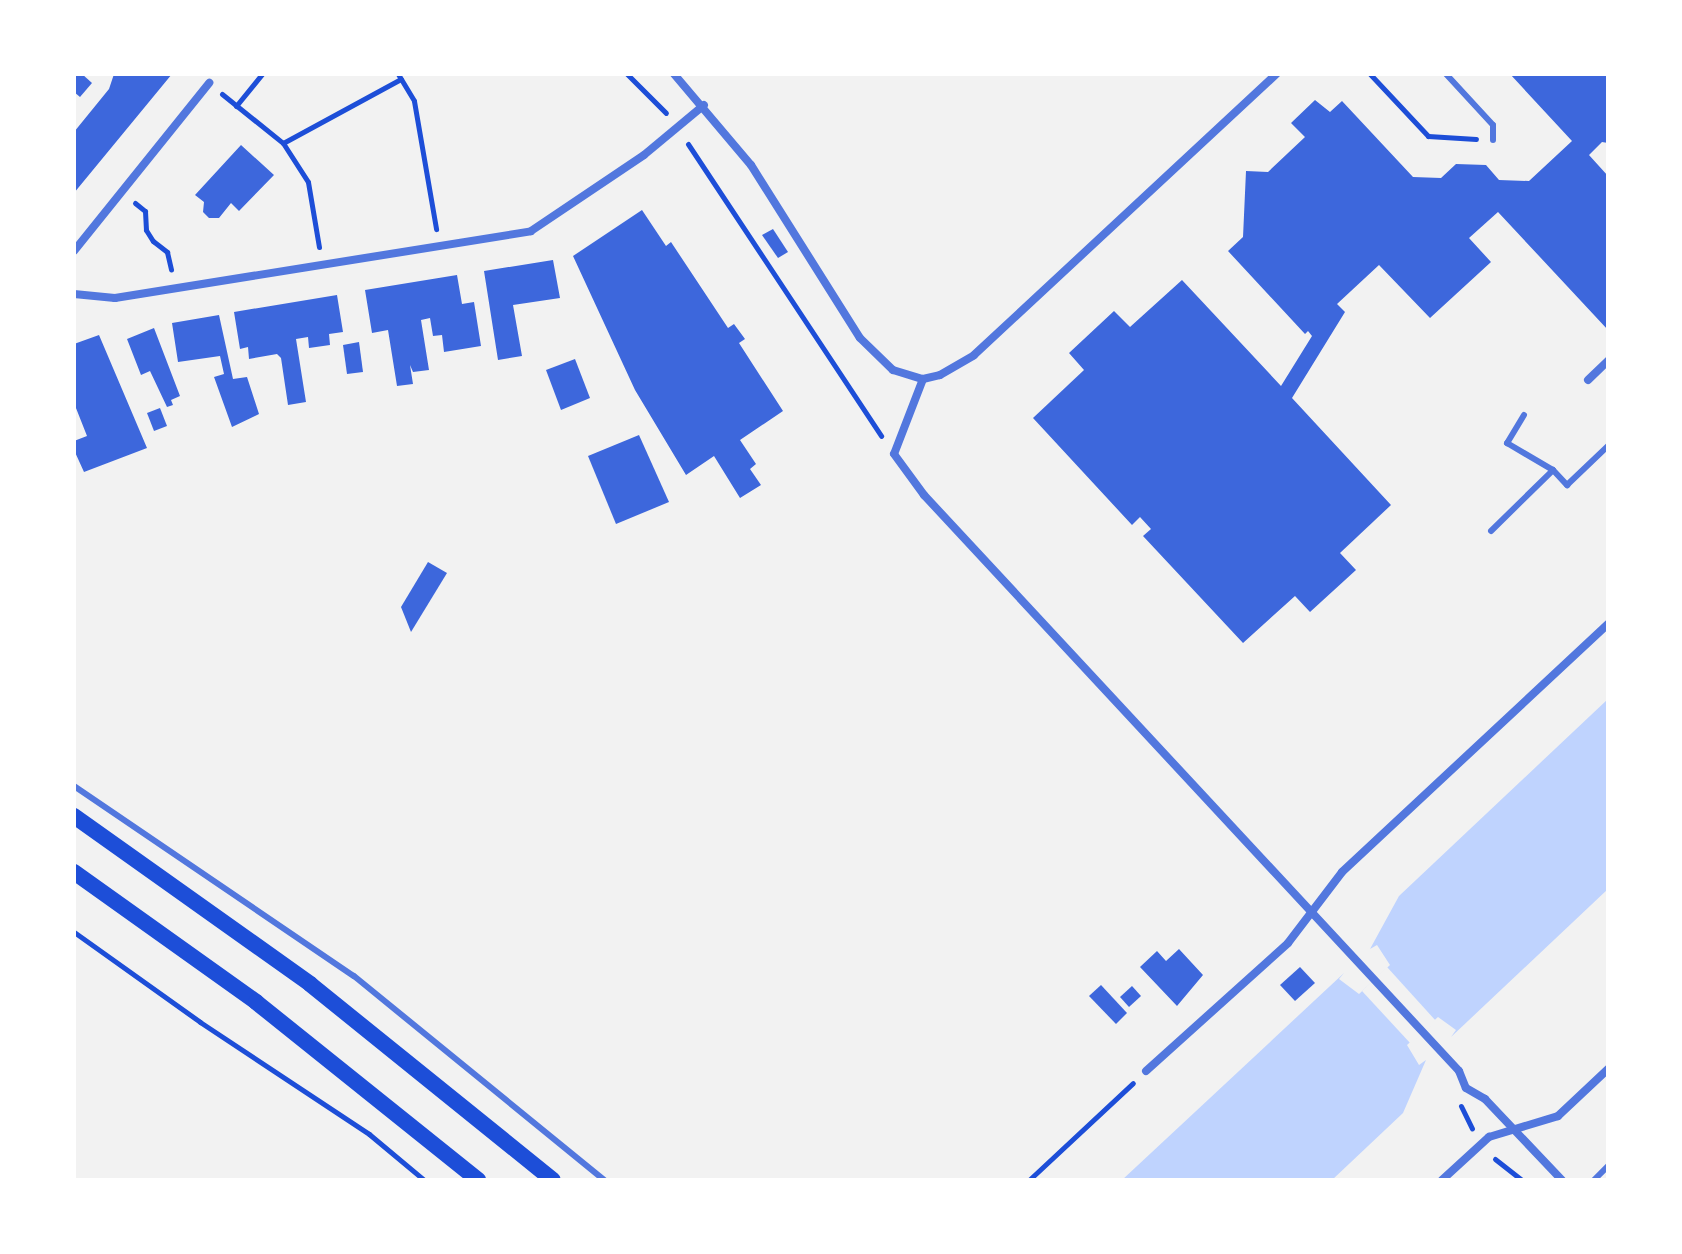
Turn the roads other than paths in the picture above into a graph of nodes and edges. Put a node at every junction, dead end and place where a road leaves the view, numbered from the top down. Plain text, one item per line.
1 (674, 74) edge
2 (1276, 74) edge
3 (1446, 74) edge
4 (209, 83) road end
5 (704, 105) junction
6 (1493, 140) road end
7 (74, 251) edge
8 (74, 294) edge
9 (1608, 361) edge
10 (923, 379) junction
11 (1588, 380) dead end
12 (1524, 415) dead end
13 (1608, 446) edge
14 (1553, 470) junction
15 (1491, 531) dead end
16 (1608, 624) edge
17 (74, 786) edge
18 (74, 816) edge
19 (74, 872) edge
20 (83, 885) edge
21 (1310, 911) junction
22 (1608, 1069) edge
23 (1146, 1071) road end
24 (1515, 1130) junction
25 (1608, 1166) edge
26 (478, 1180) edge
27 (553, 1180) edge
28 (604, 1180) edge
29 (1442, 1180) edge
30 (1562, 1180) edge
31 (1594, 1180) edge

1 - 5 street
2 - 10 street
3 - 6 lane
4 - 7 street
5 - 8 street
5 - 10 street
9 - 11 street
10 - 21 street
12 - 14 lane
13 - 14 lane
14 - 15 lane
16 - 21 street
17 - 28 lane
18 - 27 main road
19 - 20 main road
20 - 26 main road
21 - 23 street
21 - 24 street
22 - 24 street
24 - 29 street
24 - 30 street
25 - 31 lane

